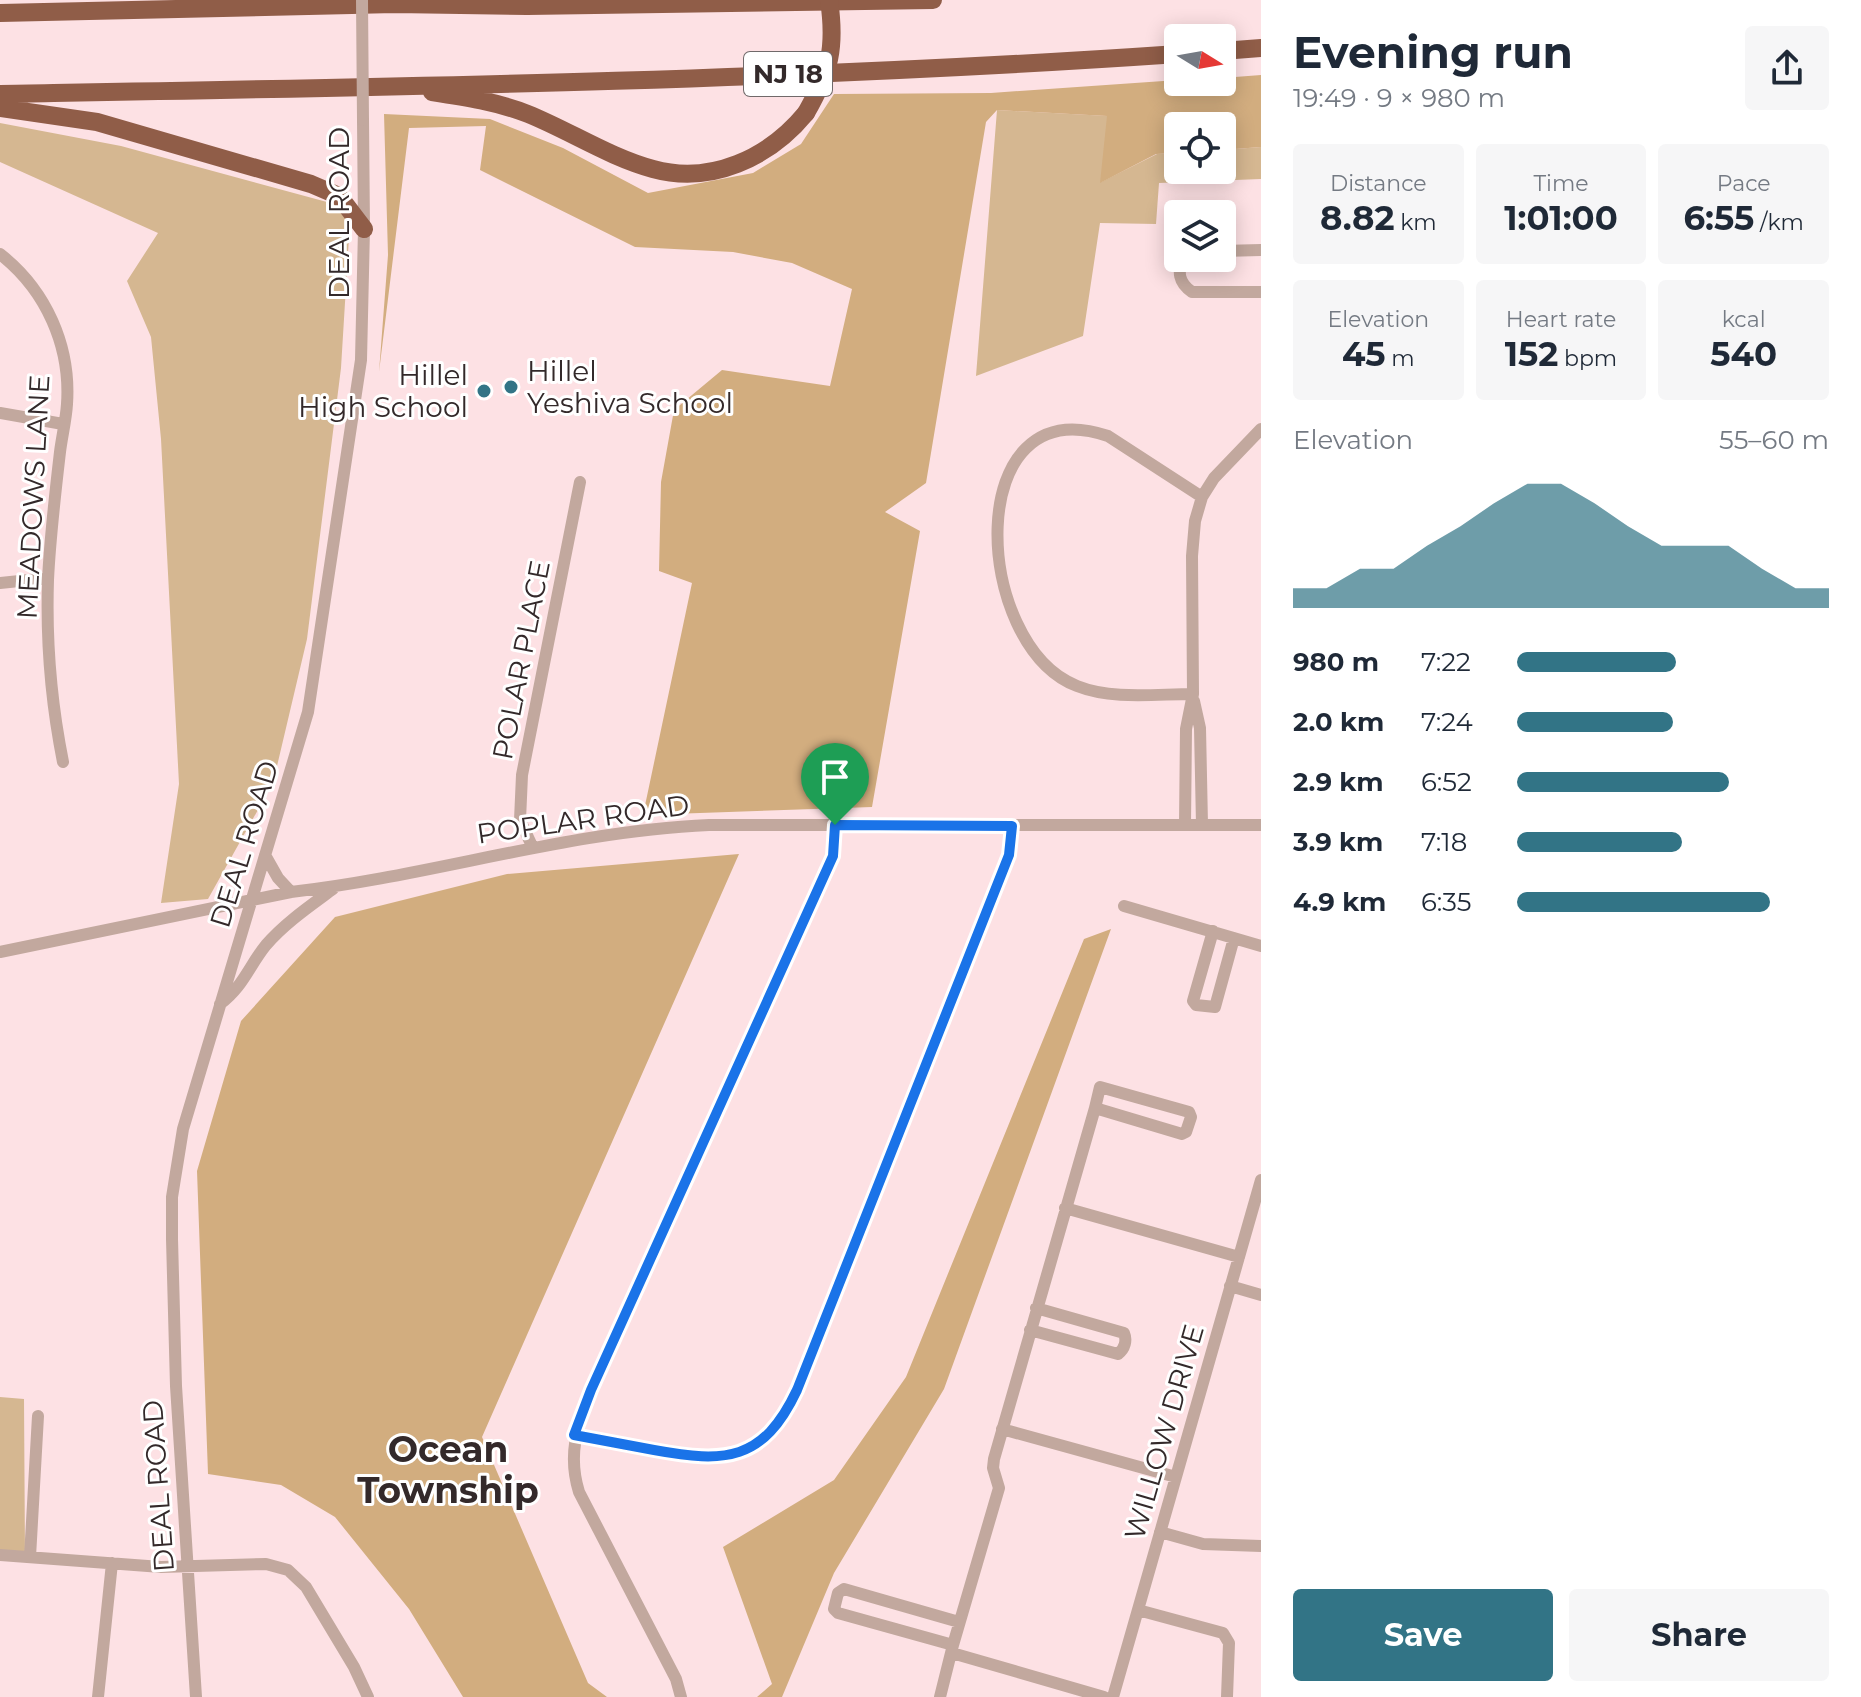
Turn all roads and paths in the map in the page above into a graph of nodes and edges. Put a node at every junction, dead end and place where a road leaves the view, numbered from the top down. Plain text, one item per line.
1 (362, 0) edge
2 (420, 0) edge
3 (829, 0) edge
4 (933, 0) edge
5 (395, 4) junction
6 (0, 13) edge
7 (1261, 48) edge
8 (1236, 50) edge
9 (1164, 55) edge
10 (398, 87) junction
11 (0, 94) edge
12 (0, 108) edge
13 (364, 229) junction
14 (1261, 250) edge
15 (1236, 251) edge
16 (0, 254) edge
17 (1179, 272) edge
18 (1261, 292) edge
19 (0, 413) edge
20 (63, 424) junction
21 (1261, 429) edge
22 (580, 482) dead end
23 (1202, 497) junction
24 (48, 578) junction
25 (0, 583) edge
26 (1193, 694) junction
27 (63, 762) dead end
28 (1202, 824) junction
29 (835, 825) junction
30 (1185, 825) junction
31 (1261, 825) edge
32 (1012, 826) junction
33 (532, 846) junction
34 (265, 855) junction
35 (336, 887) junction
36 (291, 892) junction
37 (252, 900) junction
38 (1124, 906) dead end
39 (1213, 931) junction
40 (1234, 938) junction
41 (1261, 946) edge
42 (0, 952) edge
43 (220, 1004) junction
44 (1095, 1108) junction
45 (1261, 1180) edge
46 (1065, 1208) junction
47 (1239, 1257) junction
48 (1230, 1286) junction
49 (1261, 1295) edge
50 (1036, 1308) junction
51 (1030, 1330) junction
52 (38, 1416) dead end
53 (1002, 1429) junction
54 (574, 1435) junction
55 (1176, 1477) junction
56 (1160, 1532) junction
57 (1261, 1546) edge
58 (0, 1555) edge
59 (30, 1557) junction
60 (112, 1563) junction
61 (187, 1566) junction
62 (1138, 1610) junction
63 (959, 1622) junction
64 (952, 1649) junction
65 (98, 1697) edge
66 (196, 1697) edge
67 (368, 1697) edge
68 (681, 1697) edge
69 (940, 1697) edge
70 (1104, 1697) edge
71 (1113, 1697) edge
72 (1227, 1697) edge

1 - 13 street, DEAL ROAD, bridge
2 - 5 highway
3 - 10 highway, bridge
4 - 5 highway
5 - 6 highway
7 - 8 highway
9 - 10 highway, NJ 18
10 - 11 highway, NJ 18
12 - 13 highway
13 - 34 street, DEAL ROAD
14 - 15 street
16 - 20 street, MEADOWS LANE
17 - 18 street
19 - 20 street
20 - 24 street, MEADOWS LANE
21 - 23 street
22 - 33 street, POLAR PLACE
23 - 26 street
23 - 26 street
24 - 25 street
24 - 27 street, MEADOWS LANE
26 - 28 street
26 - 30 street
28 - 30 street, POPLAR ROAD
28 - 31 street, POPLAR ROAD
29 - 32 street, POPLAR ROAD
29 - 33 street, POPLAR ROAD
29 - 54 street
30 - 32 street, POPLAR ROAD
32 - 54 street
33 - 35 street, POPLAR ROAD
34 - 36 street
34 - 37 street, DEAL ROAD
35 - 36 street, POPLAR ROAD
35 - 43 street
36 - 37 street, POPLAR ROAD
37 - 42 street, POPLAR ROAD
37 - 43 street, DEAL ROAD
38 - 39 street
39 - 40 street
39 - 40 street
40 - 41 street
43 - 61 street, DEAL ROAD
44 - 44 street
44 - 46 street
45 - 47 street, WILLOW DRIVE
46 - 47 street
46 - 50 street
47 - 48 street, WILLOW DRIVE
48 - 49 street
48 - 55 street, WILLOW DRIVE
50 - 51 street
50 - 51 street
51 - 53 street
52 - 59 street
53 - 55 street
53 - 63 street
54 - 68 street
55 - 56 street, WILLOW DRIVE
56 - 57 street
56 - 62 street, WILLOW DRIVE
58 - 59 street
59 - 60 street
60 - 61 street
60 - 65 street
61 - 66 street, DEAL ROAD
61 - 67 street
62 - 71 street, WILLOW DRIVE
62 - 72 street
63 - 64 street
63 - 64 street
64 - 69 street
64 - 70 street

